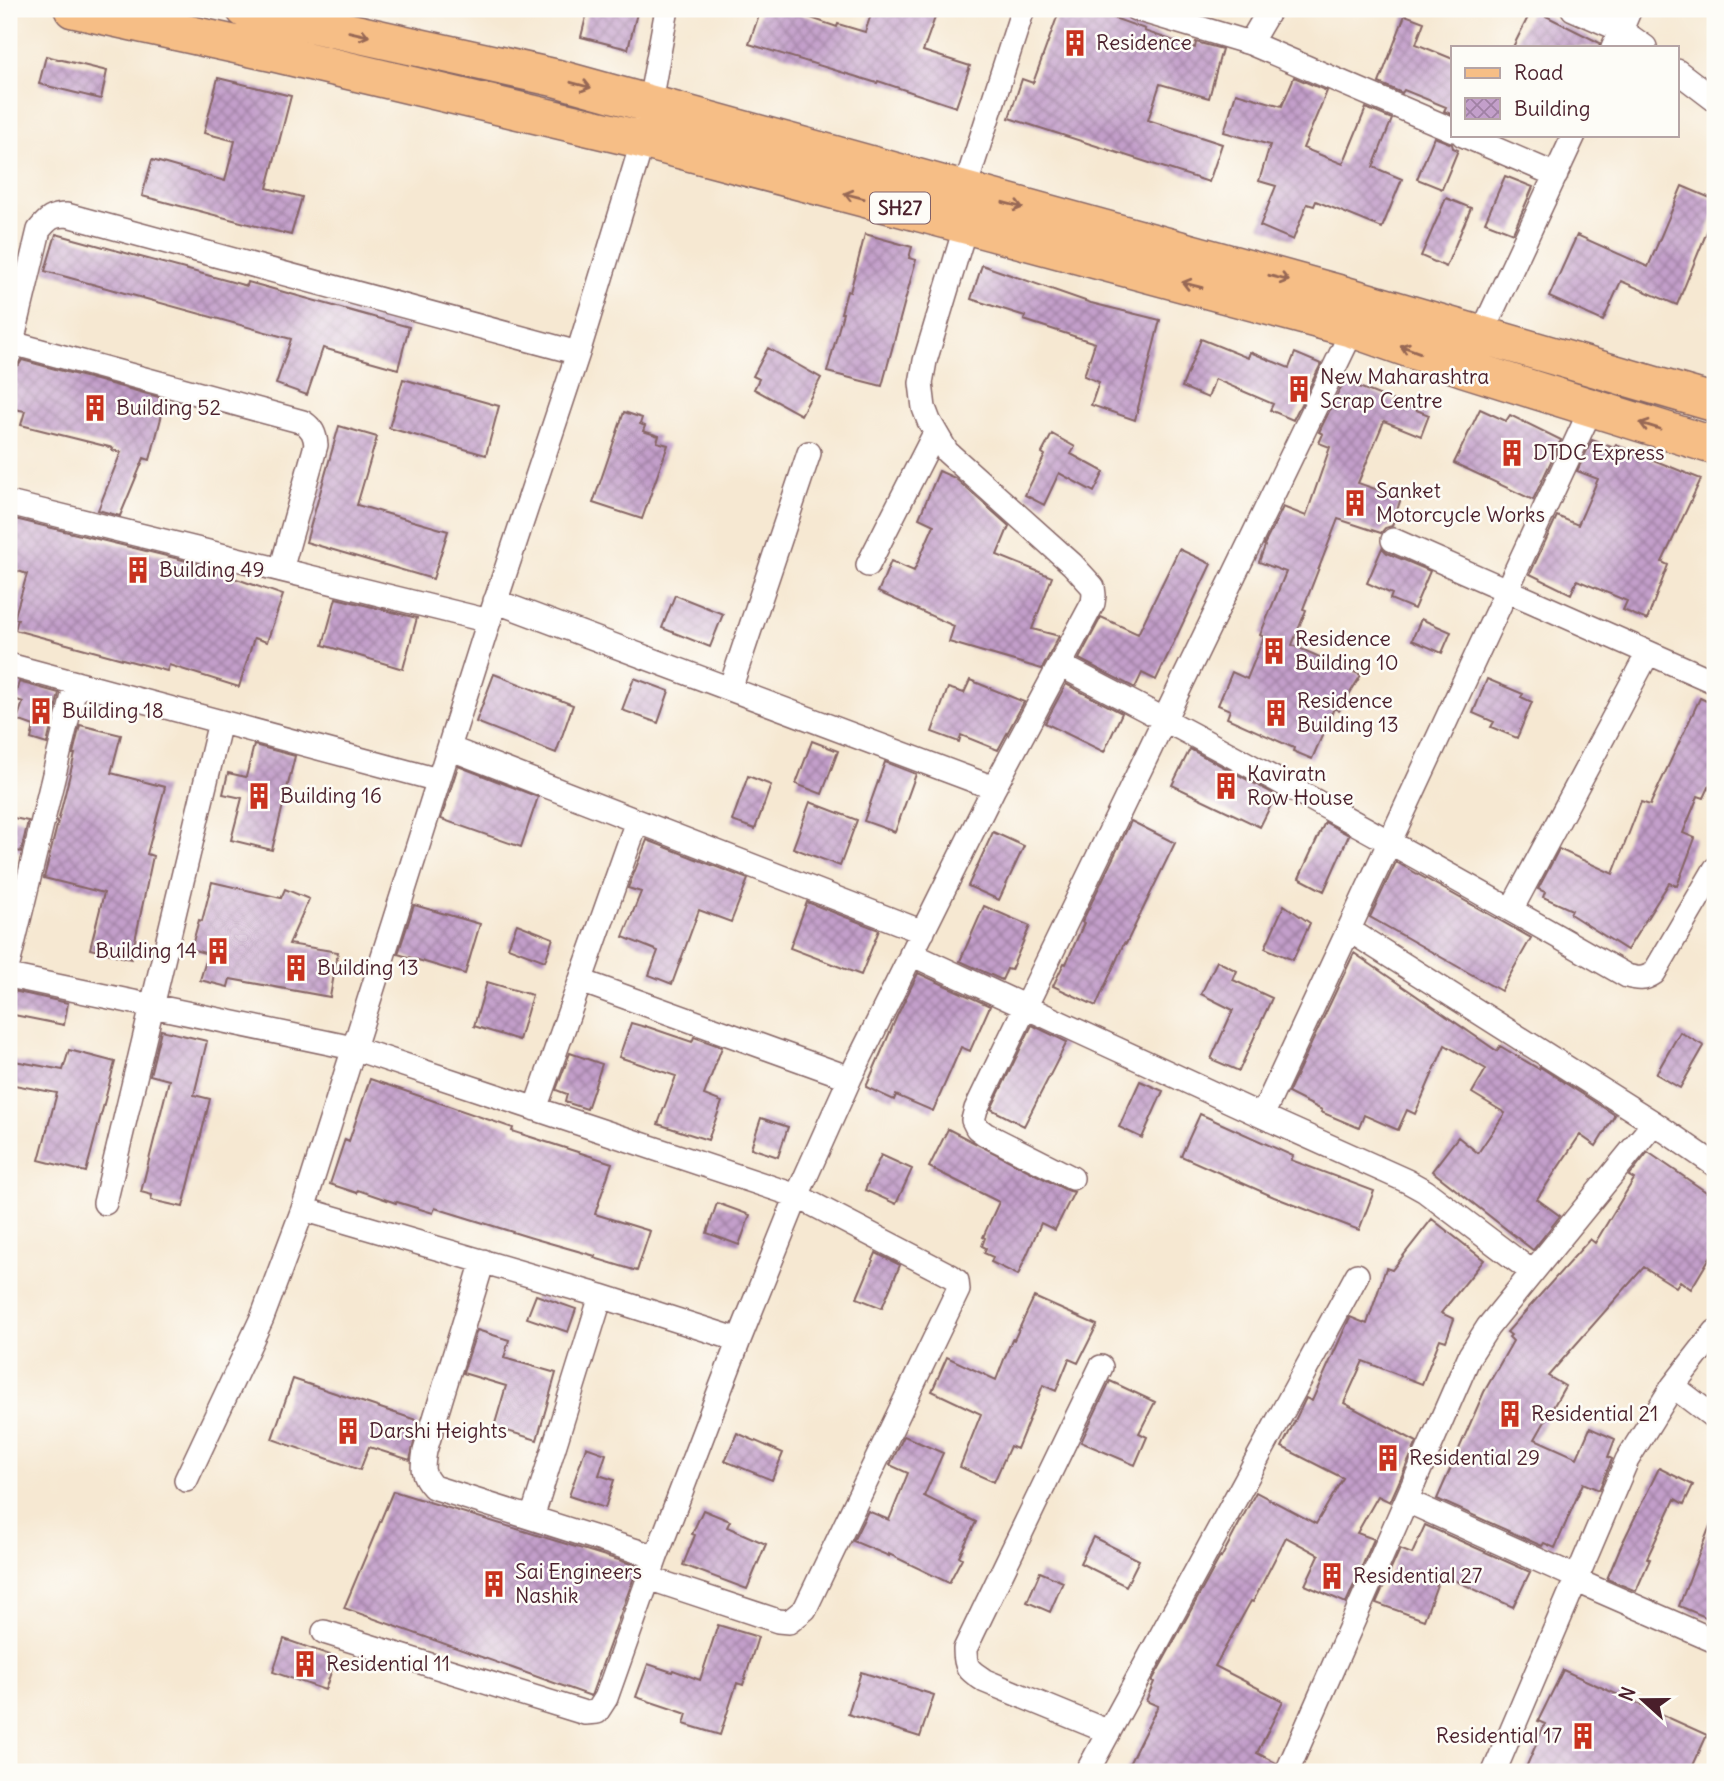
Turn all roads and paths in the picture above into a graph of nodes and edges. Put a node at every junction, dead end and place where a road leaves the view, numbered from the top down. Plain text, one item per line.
1 (73, 9) edge
2 (245, 9) edge
3 (667, 9) edge
4 (1023, 9) edge
5 (1136, 9) edge
6 (1270, 9) edge
7 (1573, 9) edge
8 (1622, 29) edge
9 (1250, 43) junction
10 (1644, 46) edge
11 (1678, 72) edge
12 (1715, 100) edge
13 (650, 104) junction
14 (1451, 130) edge
15 (1465, 136) edge
16 (1574, 136) edge
17 (643, 140) junction
18 (1556, 175) junction
19 (965, 208) junction
20 (1353, 328) junction
21 (1481, 335) junction
22 (10, 349) edge
23 (578, 353) junction
24 (1715, 403) edge
25 (1591, 409) junction
26 (935, 433) junction
27 (1715, 446) edge
28 (809, 453) dead end
29 (9, 503) edge
30 (1393, 540) dead end
31 (868, 565) dead end
32 (281, 570) junction
33 (1507, 590) junction
34 (492, 611) junction
35 (1648, 653) junction
36 (9, 665) edge
37 (1060, 665) junction
38 (1715, 682) edge
39 (76, 683) junction
40 (730, 689) junction
41 (1165, 719) junction
42 (220, 722) junction
43 (449, 748) junction
44 (438, 779) junction
45 (994, 788) junction
46 (637, 821) junction
47 (1390, 841) junction
48 (1715, 869) edge
49 (1511, 910) junction
50 (1349, 930) junction
51 (923, 932) junction
52 (911, 954) junction
53 (9, 961) edge
54 (9, 976) edge
55 (581, 981) junction
56 (153, 1006) junction
57 (1025, 1006) junction
58 (353, 1048) junction
59 (850, 1078) junction
60 (535, 1109) junction
61 (1262, 1116) junction
62 (1654, 1123) junction
63 (1715, 1165) edge
64 (1072, 1178) dead end
65 (797, 1196) junction
66 (105, 1203) dead end
67 (303, 1209) junction
68 (483, 1261) junction
69 (1532, 1272) junction
70 (1357, 1275) dead end
71 (601, 1296) junction
72 (1715, 1332) edge
73 (739, 1340) junction
74 (1101, 1367) dead end
75 (1673, 1386) junction
76 (1715, 1418) edge
77 (186, 1480) dead end
78 (1407, 1501) junction
79 (532, 1518) junction
80 (652, 1568) junction
81 (1576, 1580) junction
82 (324, 1632) dead end
83 (1715, 1641) edge
84 (1109, 1732) junction
85 (1087, 1772) edge
86 (1287, 1772) edge
87 (1494, 1772) edge

1 - 17 main road, SH27
2 -> 13 main road, SH27
3 - 13 street
4 - 19 street
5 - 9 street
6 - 9 street
7 - 8 street
8 - 10 street
9 - 14 street
11 - 12 street
13 - 17 street
13 - 19 main road, SH27
15 - 18 street
16 - 18 street
19 -> 17 main road, SH27
17 - 23 street
18 - 21 street
20 -> 19 main road, SH27
19 -> 21 main road, SH27
19 - 26 street
25 -> 20 main road, SH27
20 - 41 street
21 - 24 main road, SH27
22 - 23 street
22 - 32 street
23 - 34 street
27 -> 25 main road, SH27
25 - 33 street
26 - 31 street
26 - 37 street
28 - 40 street
29 - 32 street
30 - 33 street
32 - 34 street
33 - 35 street
33 - 47 street
34 - 40 street
34 - 43 street
35 - 38 street
35 - 49 street
36 - 39 street
37 - 41 street
37 - 45 street
39 - 42 street
39 - 53 street
40 - 45 street
41 - 47 street
41 - 57 street
42 - 44 street
42 - 56 street
43 - 44 street
43 - 46 street
44 - 58 street
45 - 51 street
46 - 51 street
46 - 55 street
47 - 49 street
47 - 50 street
48 - 49 street
50 - 61 street
50 - 62 street
51 - 52 street
52 - 57 street
52 - 59 street
54 - 56 street
55 - 59 street
55 - 60 street
56 - 58 street
56 - 66 street
57 - 61 street
57 - 64 street
58 - 60 street
58 - 67 street
59 - 65 street
60 - 65 street
61 - 69 street
62 - 63 street
62 - 69 street
65 - 73 street
65 - 80 street
67 - 68 street
67 - 77 street
68 - 71 street
68 - 79 street
69 - 78 street
70 - 84 street
71 - 73 street
71 - 79 street
72 - 75 street
73 - 80 street
74 - 84 street
75 - 76 street
75 - 81 street
78 - 81 street
78 - 86 street
79 - 80 street
80 - 82 street
81 - 83 street
81 - 87 street
84 - 85 street

